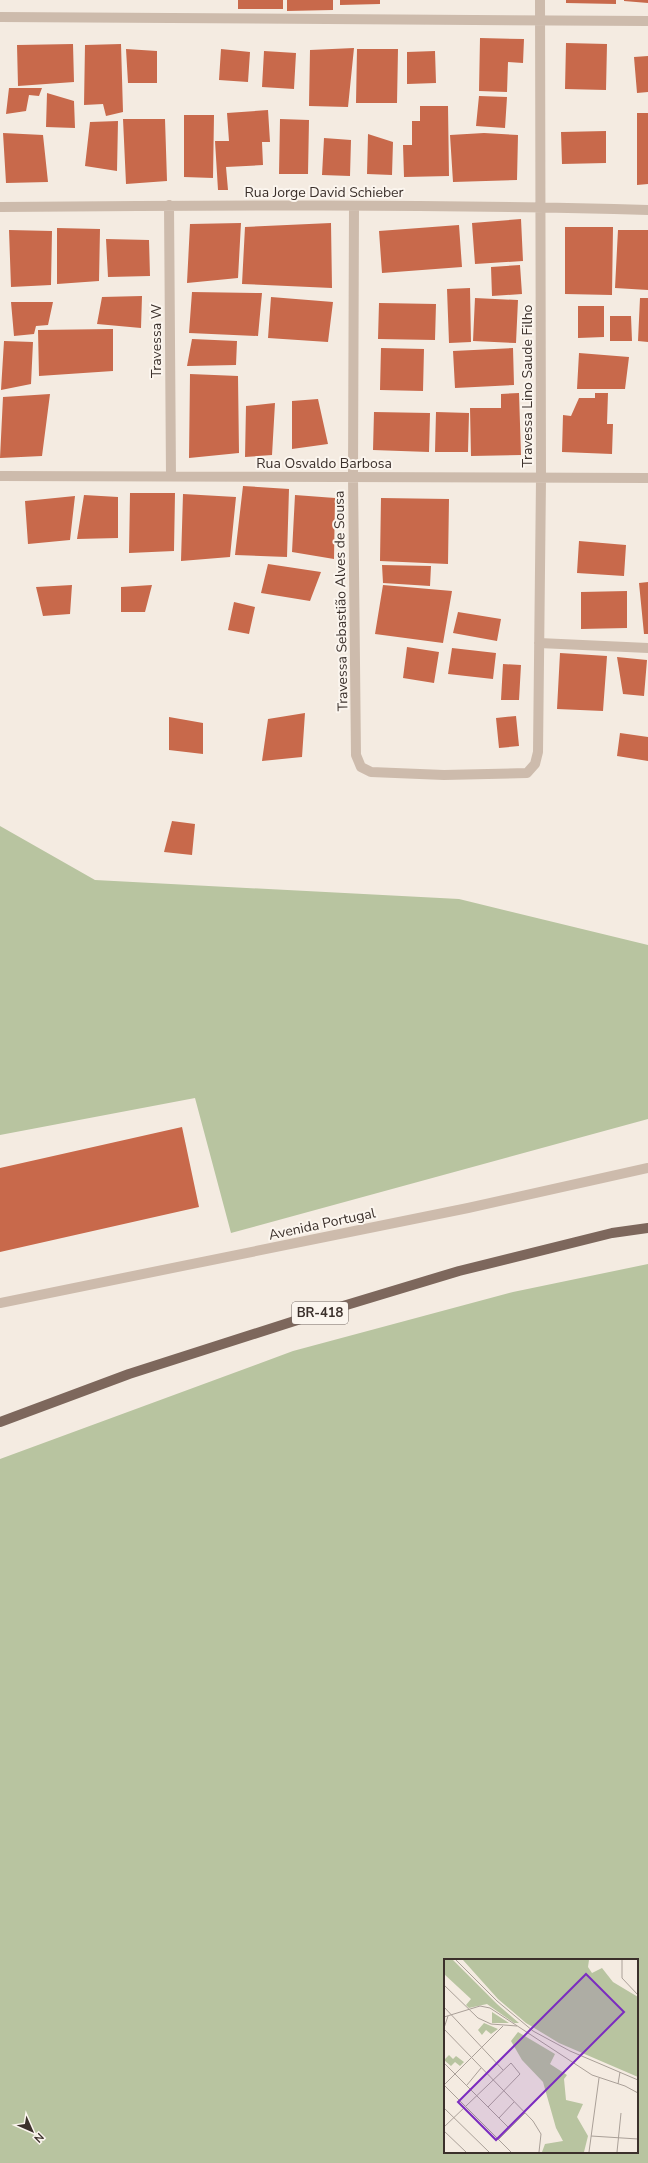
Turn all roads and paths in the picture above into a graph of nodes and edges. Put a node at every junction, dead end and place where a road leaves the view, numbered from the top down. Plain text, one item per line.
1 (540, 0) edge
2 (0, 17) edge
3 (540, 21) junction
4 (648, 21) edge
5 (169, 205) junction
6 (354, 206) junction
7 (542, 207) junction
8 (0, 208) edge
9 (648, 210) edge
10 (0, 476) edge
11 (171, 476) junction
12 (353, 477) junction
13 (648, 478) edge
14 (541, 479) junction
15 (539, 643) junction
16 (648, 648) edge
17 (538, 752) joint
18 (648, 1168) edge
19 (648, 1228) edge
20 (0, 1303) edge
21 (0, 1422) edge

1 - 3 street, Travessa Lino Saude Filho
2 - 3 street
3 - 4 street
3 - 7 street, Travessa Lino Saude Filho
5 - 6 street, Rua Jorge David Schieber
5 - 8 street, Rua Jorge David Schieber
5 - 11 street, Travessa W
6 - 7 street, Rua Jorge David Schieber
6 - 12 street, Travessa Sebastião Alves de Sousa
7 - 9 street, Rua Jorge David Schieber
7 - 14 street, Travessa Lino Saude Filho
10 - 11 street, Rua Osvaldo Barbosa
11 - 12 street, Rua Osvaldo Barbosa
12 - 14 street, Rua Osvaldo Barbosa
12 - 17 street, Travessa Sebastião Alves de Sousa
13 - 14 street, Rua Osvaldo Barbosa
14 - 15 street, Travessa Lino Saude Filho
15 - 16 street
15 - 17 street, Travessa Lino Saude Filho
18 - 20 street, Avenida Portugal
19 - 21 main road, BR-418

